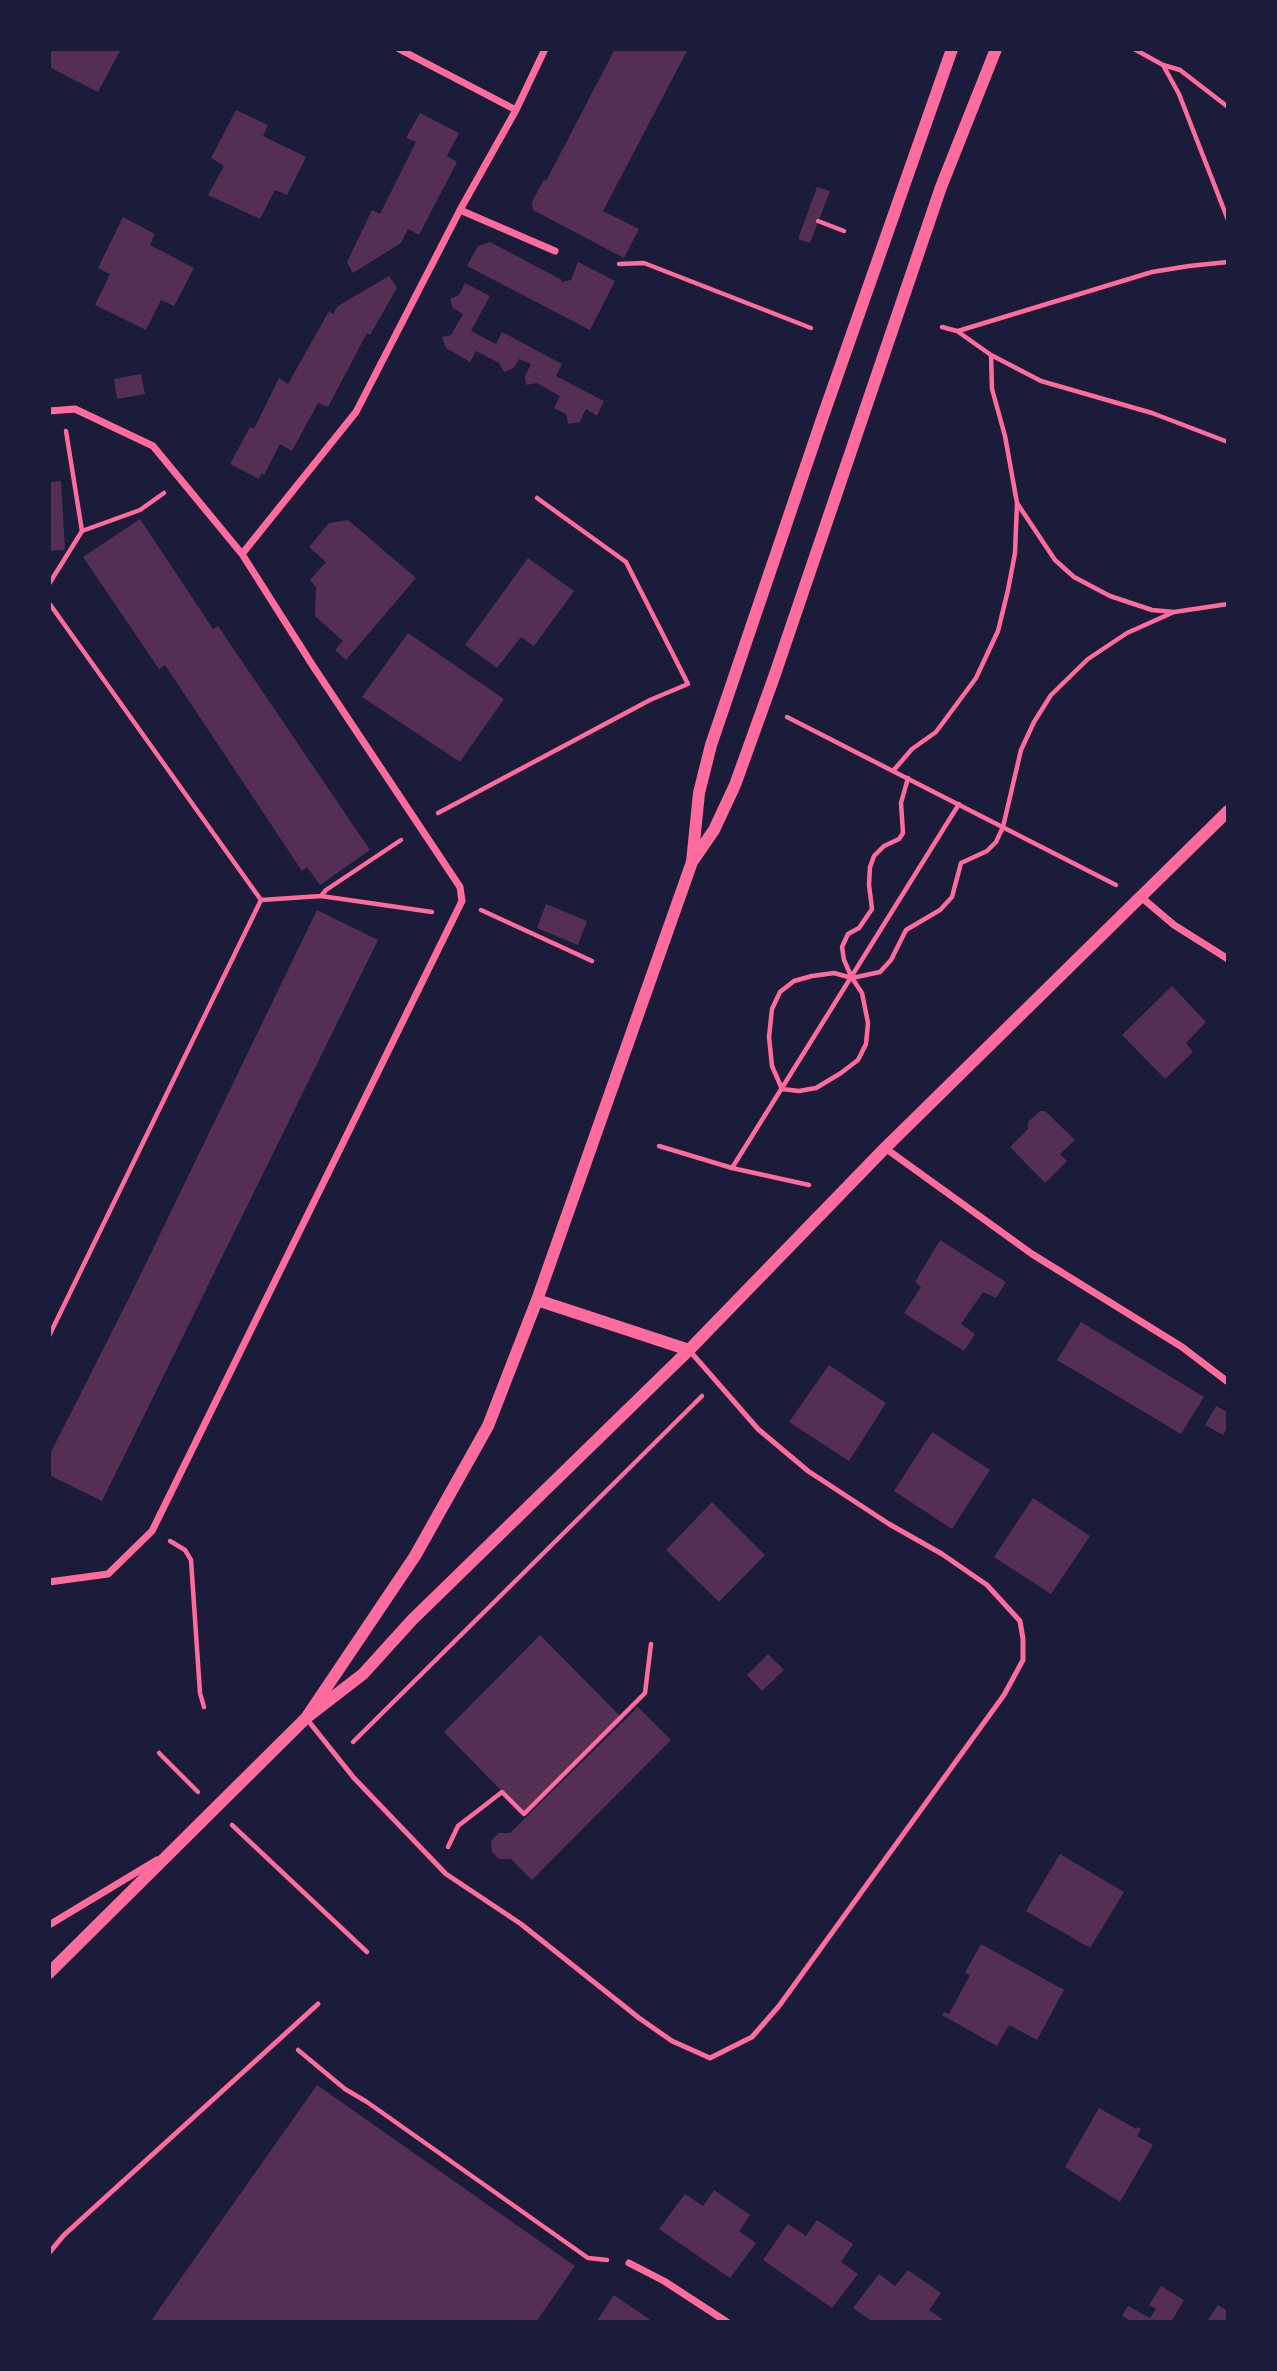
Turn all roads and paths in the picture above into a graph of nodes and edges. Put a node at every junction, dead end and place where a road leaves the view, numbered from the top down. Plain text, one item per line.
1 (399, 49) edge
2 (545, 49) edge
3 (952, 49) edge
4 (996, 49) edge
5 (1134, 49) edge
6 (1163, 65) junction
7 (1228, 107) edge
8 (516, 110) junction
9 (460, 210) junction
10 (1228, 220) edge
11 (818, 222) dead end
12 (844, 230) dead end
13 (555, 251) dead end
14 (1228, 262) edge
15 (619, 264) dead end
16 (942, 327) dead end
17 (811, 328) dead end
18 (957, 331) junction
19 (991, 355) junction
20 (62, 410) junction
21 (49, 411) edge
22 (1228, 442) edge
23 (537, 498) dead end
24 (1017, 503) junction
25 (138, 510) dead end
26 (82, 531) junction
27 (242, 554) junction
28 (49, 584) edge
29 (49, 603) edge
30 (1228, 604) edge
31 (1174, 612) junction
32 (785, 715) dead end
33 (893, 771) junction
34 (908, 778) junction
35 (959, 804) junction
36 (1228, 811) edge
37 (418, 823) junction
38 (1003, 827) junction
39 (692, 862) junction
40 (1115, 884) dead end
41 (320, 897) junction
42 (1141, 897) junction
43 (261, 900) junction
44 (463, 901) junction
45 (455, 916) junction
46 (1228, 959) edge
47 (592, 961) dead end
48 (852, 978) junction
49 (782, 1089) junction
50 (659, 1146) dead end
51 (885, 1148) junction
52 (732, 1168) junction
53 (809, 1185) dead end
54 (537, 1300) junction
55 (49, 1336) edge
56 (689, 1350) junction
57 (717, 1382) junction
58 (1228, 1382) edge
59 (152, 1531) junction
60 (49, 1582) edge
61 (651, 1644) dead end
62 (204, 1707) dead end
63 (306, 1717) junction
64 (159, 1753) dead end
65 (338, 1757) junction
66 (215, 1809) junction
67 (166, 1855) junction
68 (440, 1867) junction
69 (49, 1925) edge
70 (367, 1952) dead end
71 (49, 1973) edge
72 (318, 2004) dead end
73 (282, 2036) junction
74 (49, 2253) edge
75 (629, 2263) joint
76 (727, 2322) edge

1 - 8 street
2 - 8 street
3 - 39 street
4 - 39 street
5 - 6 path
6 - 7 path
6 - 10 path
8 - 9 street
9 - 13 street
9 - 27 street
11 - 12 path
14 - 18 path
15 - 17 path
16 - 18 path
18 - 19 path
19 - 22 path
19 - 24 path
20 - 21 street
20 - 26 path
20 - 27 street
23 - 37 path
24 - 31 path
24 - 33 path
25 - 26 path
26 - 28 path
27 - 37 street
29 - 43 path
30 - 31 path
31 - 38 path
32 - 33 path
33 - 34 path
34 - 35 path
34 - 48 path
35 - 38 path
35 - 48 path
36 - 42 street
37 - 41 path
37 - 44 street
38 - 40 path
38 - 48 path
39 - 54 street
41 - 43 path
41 - 45 path
42 - 46 street
42 - 51 street
43 - 55 path
44 - 45 street
44 - 47 path
45 - 59 street
48 - 49 path
48 - 49 path
48 - 49 path
49 - 52 path
50 - 52 path
51 - 56 street
51 - 58 street
52 - 53 path
54 - 56 street
54 - 63 street
56 - 57 lane
56 - 63 street
57 - 65 path
57 - 68 lane
59 - 60 street
59 - 62 path
61 - 68 path
63 - 65 lane
63 - 66 street
64 - 66 path
65 - 68 lane
66 - 67 street
66 - 70 path
67 - 69 street
67 - 71 street
72 - 73 lane
73 - 74 lane
73 - 75 path
75 - 76 street

